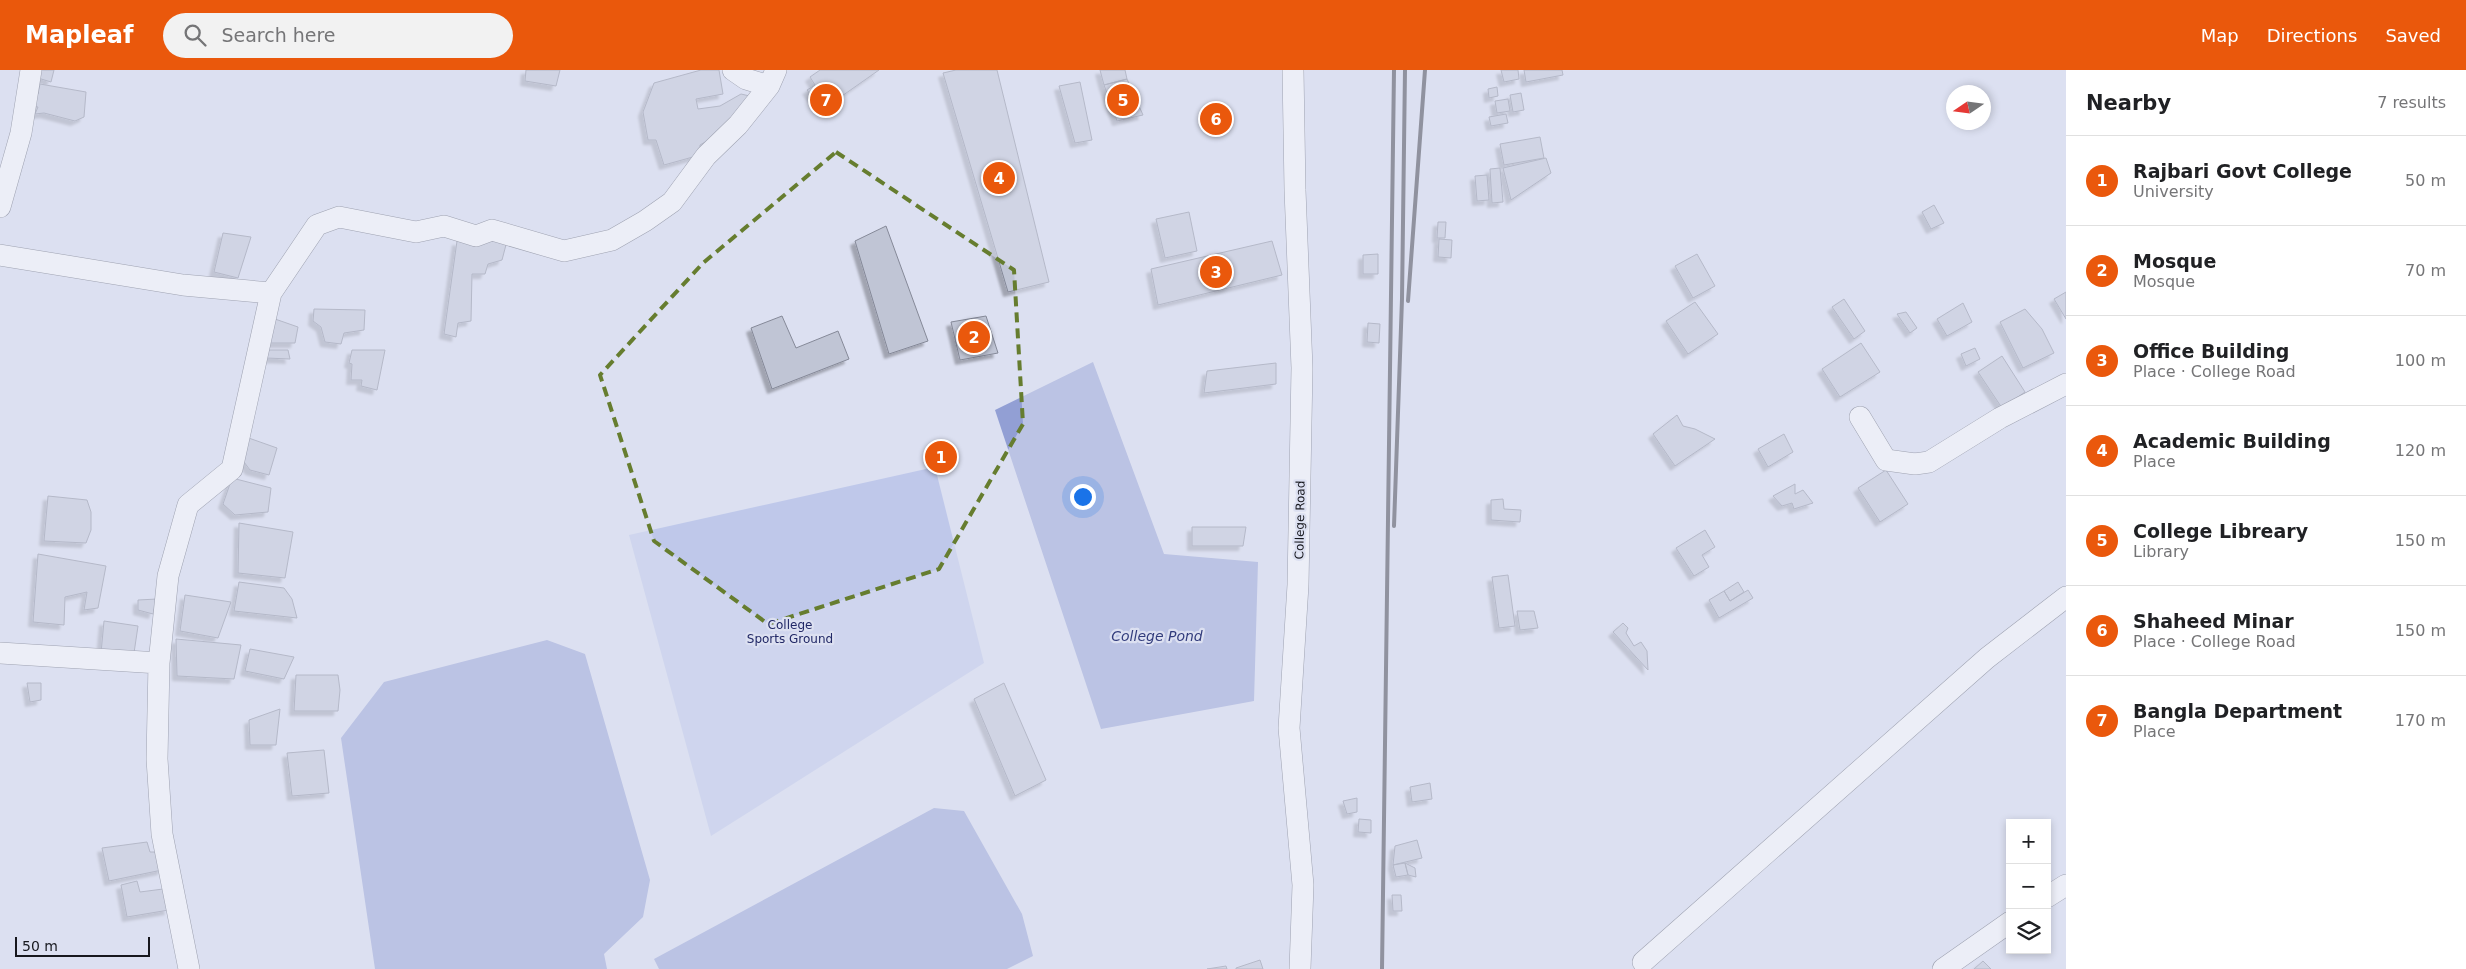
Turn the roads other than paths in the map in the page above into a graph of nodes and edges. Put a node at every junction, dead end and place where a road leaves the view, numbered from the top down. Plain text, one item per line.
1 (31, 70) edge
2 (733, 70) edge
3 (1293, 70) edge
4 (772, 78) edge
5 (0, 207) edge
6 (0, 254) edge
7 (272, 293) junction
8 (2066, 384) edge
9 (1860, 417) dead end
10 (2066, 598) edge
11 (0, 654) edge
12 (160, 663) junction
13 (2066, 885) edge
14 (2051, 894) edge
15 (2006, 925) edge
16 (1643, 962) dead end
17 (189, 969) edge
18 (1300, 969) edge
19 (1942, 969) edge

1 - 5 street
2 - 4 street
3 - 18 street, College Road
4 - 7 street
6 - 7 street
7 - 12 street
8 - 9 street
10 - 16 street
11 - 12 street
12 - 17 street
13 - 14 street
15 - 19 street

